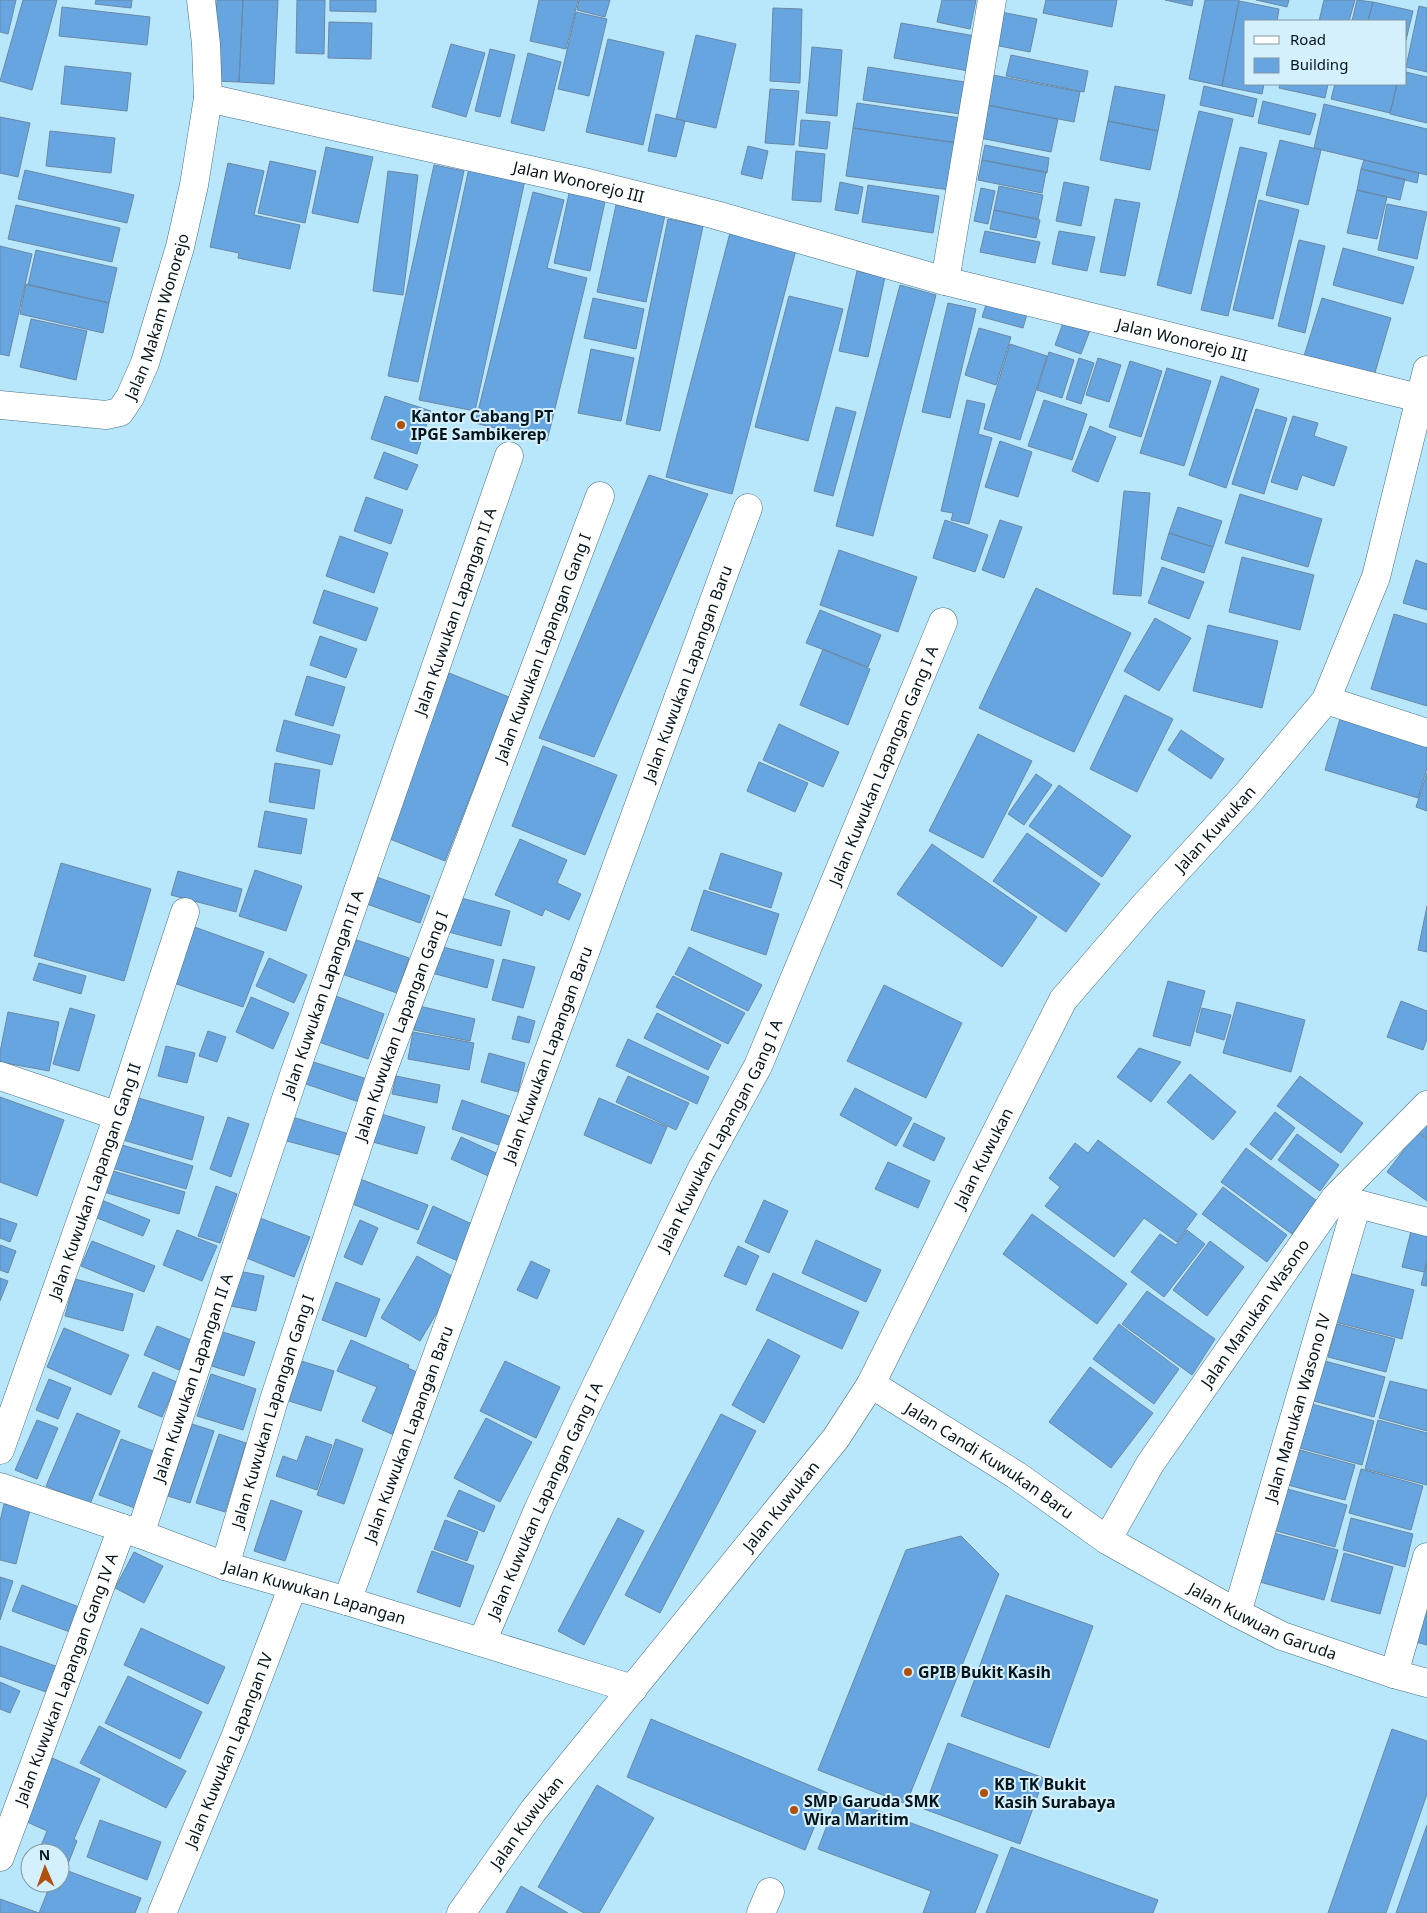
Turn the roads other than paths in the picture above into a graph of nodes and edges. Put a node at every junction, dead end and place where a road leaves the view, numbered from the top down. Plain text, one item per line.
1 (202, 0) edge
2 (992, 0) edge
3 (208, 98) junction
4 (945, 281) junction
5 (1427, 370) edge
6 (1419, 398) junction
7 (0, 405) edge
8 (509, 456) dead end
9 (600, 496) dead end
10 (748, 508) dead end
11 (943, 622) dead end
12 (1326, 700) junction
13 (1427, 733) edge
14 (185, 912) dead end
15 (0, 1076) edge
16 (1427, 1105) edge
17 (118, 1116) junction
18 (1346, 1201) junction
19 (1427, 1222) edge
20 (871, 1384) junction
21 (0, 1450) edge
22 (0, 1487) edge
23 (131, 1531) junction
24 (1107, 1540) junction
25 (1427, 1557) edge
26 (225, 1566) junction
27 (293, 1586) junction
28 (347, 1601) junction
29 (1238, 1613) junction
30 (482, 1642) junction
31 (1394, 1674) junction
32 (1427, 1683) edge
33 (633, 1689) junction
34 (0, 1857) edge
35 (162, 1913) edge
36 (461, 1913) edge

1 - 3 street
2 - 4 street
3 - 4 street, Jalan Wonorejo III
3 - 7 street, Jalan Makam Wonorejo
4 - 6 street, Jalan Wonorejo III
5 - 6 street, Jalan Kuwukan
6 - 12 street, Jalan Kuwukan
8 - 23 street, Jalan Kuwukan Lapangan II A
9 - 26 street, Jalan Kuwukan Lapangan Gang I
10 - 28 street, Jalan Kuwukan Lapangan Baru
11 - 30 street, Jalan Kuwukan Lapangan Gang I A
12 - 13 street
12 - 20 street, Jalan Kuwukan
14 - 17 street, Jalan Kuwukan Lapangan Gang II
15 - 17 street
16 - 18 street, Jalan Manukan Wasono
17 - 21 street, Jalan Kuwukan Lapangan Gang II
18 - 19 street
18 - 24 street, Jalan Manukan Wasono
18 - 29 street, Jalan Manukan Wasono IV
20 - 24 street, Jalan Candi Kuwukan Baru
20 - 33 street, Jalan Kuwukan
22 - 23 street, Jalan Kuwukan Lapangan
23 - 26 street, Jalan Kuwukan Lapangan
23 - 34 street, Jalan Kuwukan Lapangan Gang IV A
24 - 29 street, Jalan Kuwuan Garuda
25 - 31 street
26 - 27 street, Jalan Kuwukan Lapangan
27 - 28 street, Jalan Kuwukan Lapangan
27 - 35 street, Jalan Kuwukan Lapangan IV
28 - 30 street, Jalan Kuwukan Lapangan
29 - 31 street, Jalan Kuwuan Garuda
30 - 33 street, Jalan Kuwukan Lapangan
31 - 32 street, Jalan Kuwuan Garuda
33 - 36 street, Jalan Kuwukan

